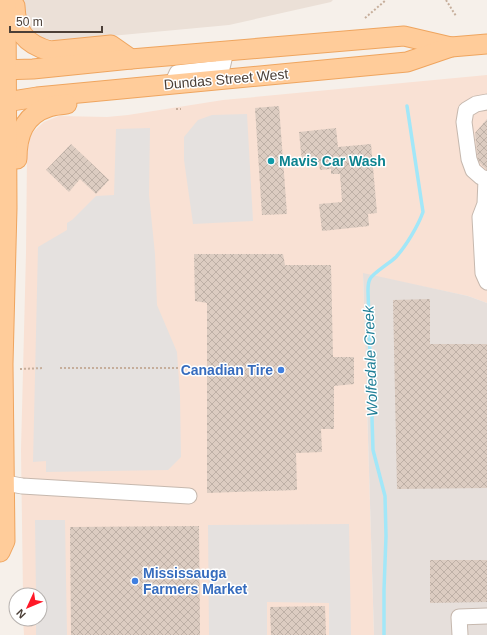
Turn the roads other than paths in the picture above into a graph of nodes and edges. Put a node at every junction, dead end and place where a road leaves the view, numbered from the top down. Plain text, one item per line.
1 (6, 0) edge
2 (15, 0) edge
3 (487, 44) edge
4 (451, 46) junction
5 (226, 51) junction
6 (131, 59) junction
7 (3, 70) edge
8 (172, 84) junction
9 (94, 92) junction
10 (487, 102) edge
11 (3, 103) edge
12 (487, 179) edge
13 (7, 208) junction
14 (487, 282) edge
15 (8, 364) edge
16 (3, 483) edge
17 (189, 496) dead end
18 (0, 552) edge
19 (487, 616) edge
20 (460, 635) edge

1 - 7 main road
2 - 6 main road
3 - 4 main road, Dundas Street West
4 - 5 main road, Dundas Street West
4 - 8 main road, Dundas Street West
5 - 6 main road, Dundas Street West
5 - 8 lane
6 - 7 main road, Dundas Street West
7 - 11 main road
8 - 9 main road, Dundas Street West
9 - 11 main road, Dundas Street West
9 - 13 main road
10 - 12 lane
11 - 13 main road
12 - 14 lane
13 - 15 main road
15 - 16 main road
16 - 17 lane
16 - 18 main road
19 - 20 lane

